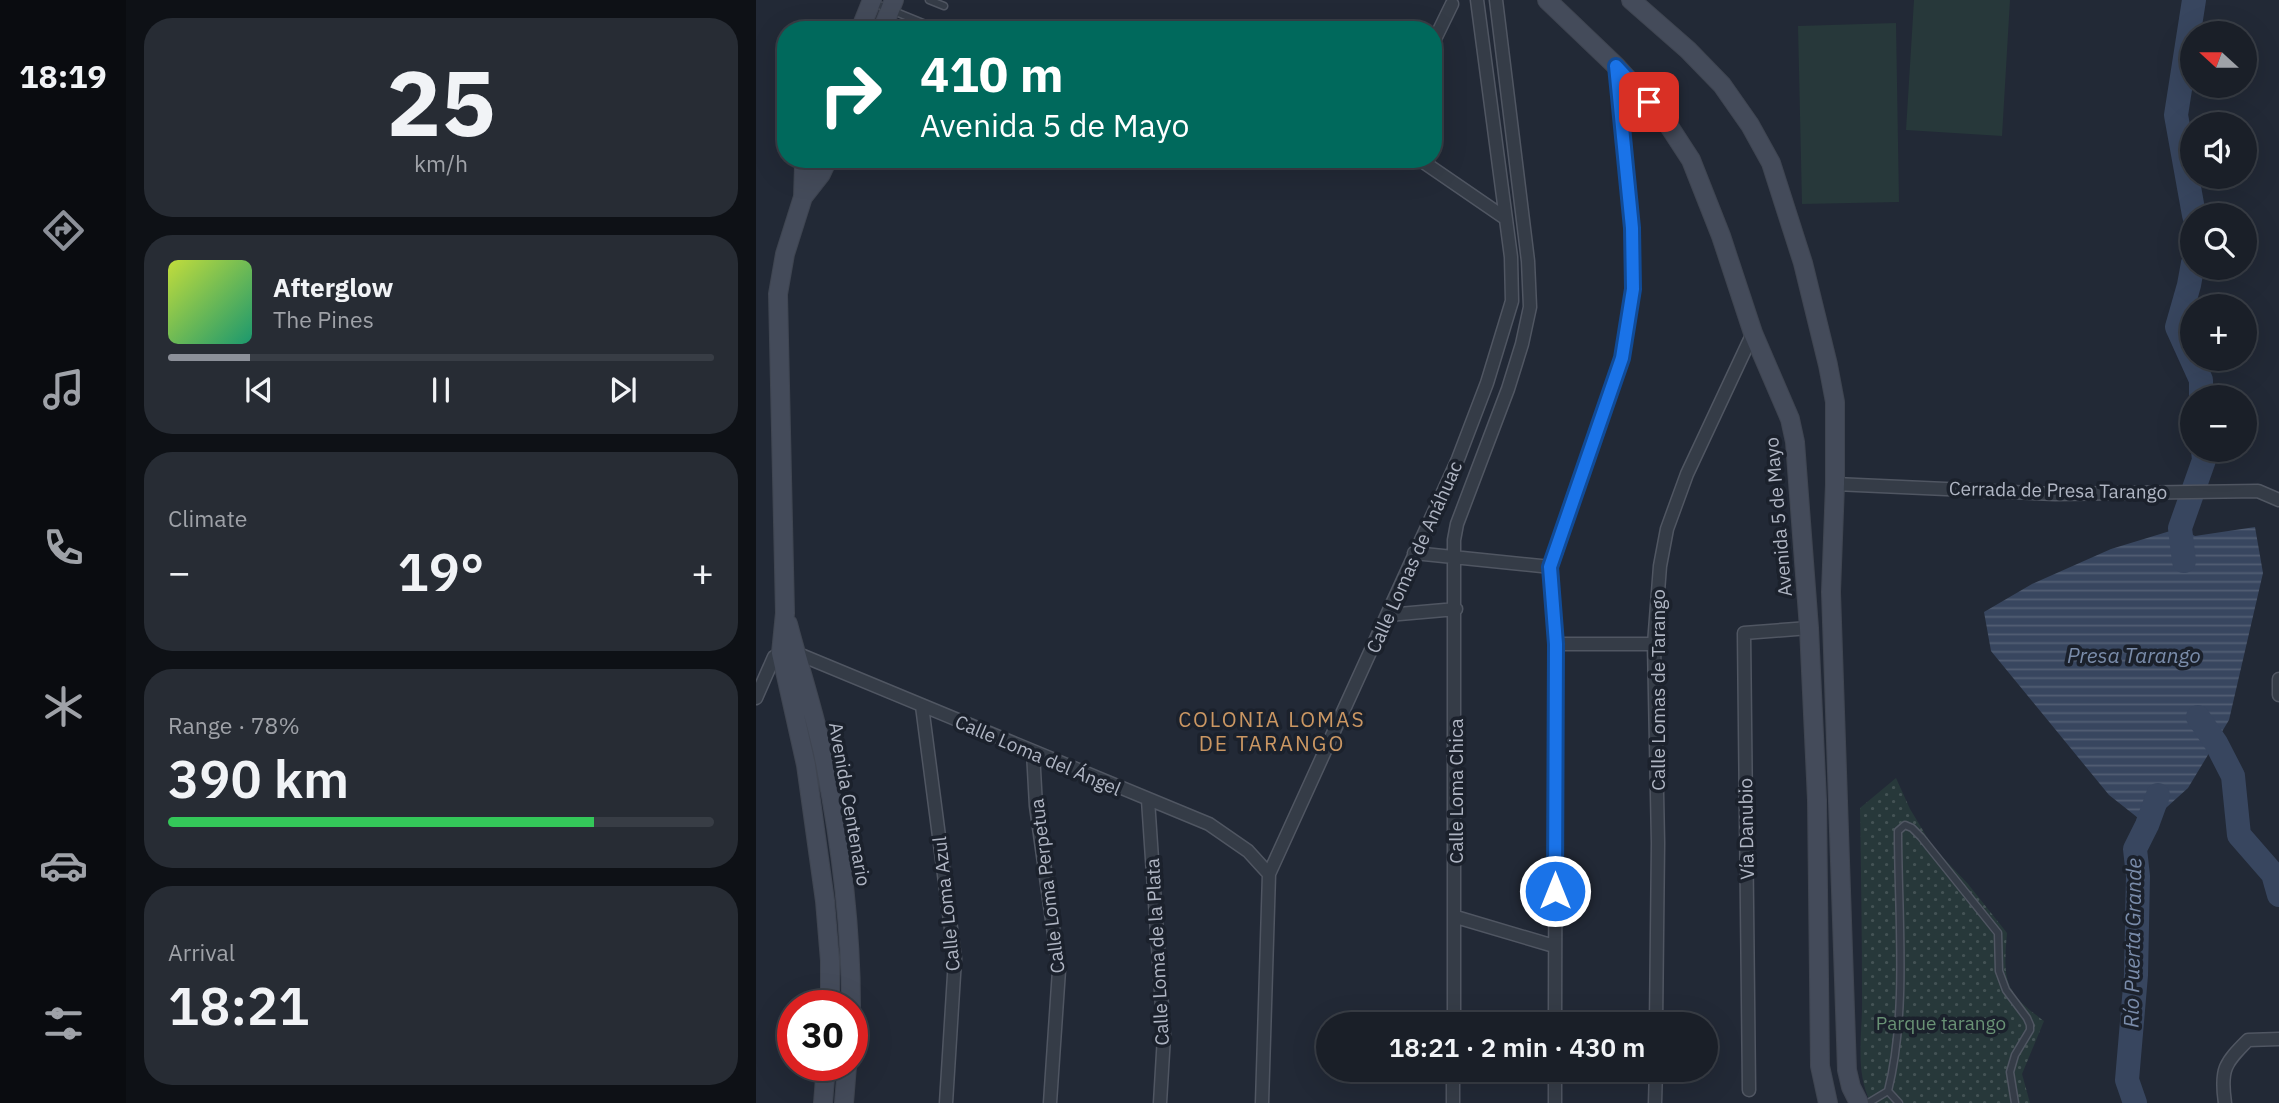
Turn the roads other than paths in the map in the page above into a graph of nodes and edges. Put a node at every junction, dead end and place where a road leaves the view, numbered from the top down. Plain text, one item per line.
1 (929, 0) edge
2 (1477, 0) edge
3 (1496, 0) edge
4 (1547, 0) edge
5 (1631, 0) edge
6 (871, 1) edge
7 (1452, 4) dead end
8 (892, 5) edge
9 (944, 6) dead end
10 (866, 21) edge
11 (923, 21) edge
12 (1442, 25) edge
13 (1616, 66) junction
14 (804, 168) edge
15 (824, 168) edge
16 (1432, 168) edge
17 (803, 197) junction
18 (1505, 218) junction
19 (1753, 334) junction
20 (1835, 484) junction
21 (2279, 500) edge
22 (1414, 553) junction
23 (1455, 559) junction
24 (1550, 567) junction
25 (1456, 609) junction
26 (1388, 615) junction
27 (1809, 628) junction
28 (1556, 644) junction
29 (1654, 644) junction
30 (788, 653) junction
31 (2279, 679) edge
32 (2279, 695) edge
33 (756, 698) edge
34 (922, 706) junction
35 (1032, 752) junction
36 (1148, 800) junction
37 (1269, 874) junction
38 (1456, 916) junction
39 (1554, 946) junction
40 (830, 990) edge
41 (852, 990) edge
42 (1454, 1012) edge
43 (1555, 1012) edge
44 (1656, 1012) edge
45 (2279, 1039) edge
46 (825, 1081) edge
47 (846, 1081) edge
48 (1454, 1082) edge
49 (1555, 1082) edge
50 (1656, 1082) edge
51 (1749, 1090) dead end
52 (1888, 1091) junction
53 (823, 1103) edge
54 (844, 1103) edge
55 (946, 1103) edge
56 (1050, 1103) edge
57 (1160, 1103) edge
58 (1262, 1103) edge
59 (1453, 1103) edge
60 (1555, 1103) edge
61 (1655, 1103) edge
62 (1828, 1103) edge
63 (1859, 1103) edge
64 (1868, 1103) edge
65 (1899, 1103) edge
66 (2015, 1103) edge
67 (2225, 1103) edge

1 - 9 lane
2 - 18 street, Calle Lomas de Anáhuac
3 - 23 street, Calle Lomas de Anáhuac
4 - 13 main road, Avenida 5 de Mayo
5 - 20 main road
6 - 8 lane
6 - 10 main road
7 - 12 street
8 - 11 lane
13 - 19 main road, Avenida 5 de Mayo
13 - 24 street
14 - 17 main road, Avenida Centenario
15 - 17 main road, Avenida Centenario
16 - 18 street
17 - 30 main road, Avenida Centenario
18 - 22 street, Calle Lomas de Anáhuac
19 - 27 main road, Avenida 5 de Mayo
19 - 29 street, Calle Lomas de Tarango
20 - 21 street, Cerrada de Presa Tarango
20 - 63 main road
22 - 23 street
22 - 26 street, Calle Lomas de Anáhuac
23 - 24 street
23 - 25 street, Calle Loma Chica
24 - 28 street
25 - 26 street
25 - 38 street, Calle Loma Chica
26 - 37 street, Calle Lomas de Anáhuac
27 - 51 street, Vía Danubio
27 - 62 main road, Avenida 5 de Mayo
28 - 29 street
28 - 39 street
29 - 44 street, Calle Lomas de Tarango
30 - 33 street
30 - 34 street, Calle Loma del Ángel
30 - 40 main road, Avenida Centenario
30 - 41 main road, Avenida Centenario
31 - 32 street
34 - 35 street, Calle Loma del Ángel
34 - 55 street, Calle Loma Azul
35 - 36 street, Calle Loma del Ángel
35 - 56 street, Calle Loma Perpetua
36 - 37 street, Calle Loma del Ángel
36 - 57 street, Calle Loma de la Plata
37 - 58 street, Calle Lomas de Anáhuac
38 - 39 street
38 - 42 street, Calle Loma Chica
39 - 43 street
45 - 67 street
46 - 53 main road
47 - 54 main road
48 - 59 street
49 - 60 street
50 - 61 street
52 - 64 lane
52 - 65 lane
52 - 66 lane

